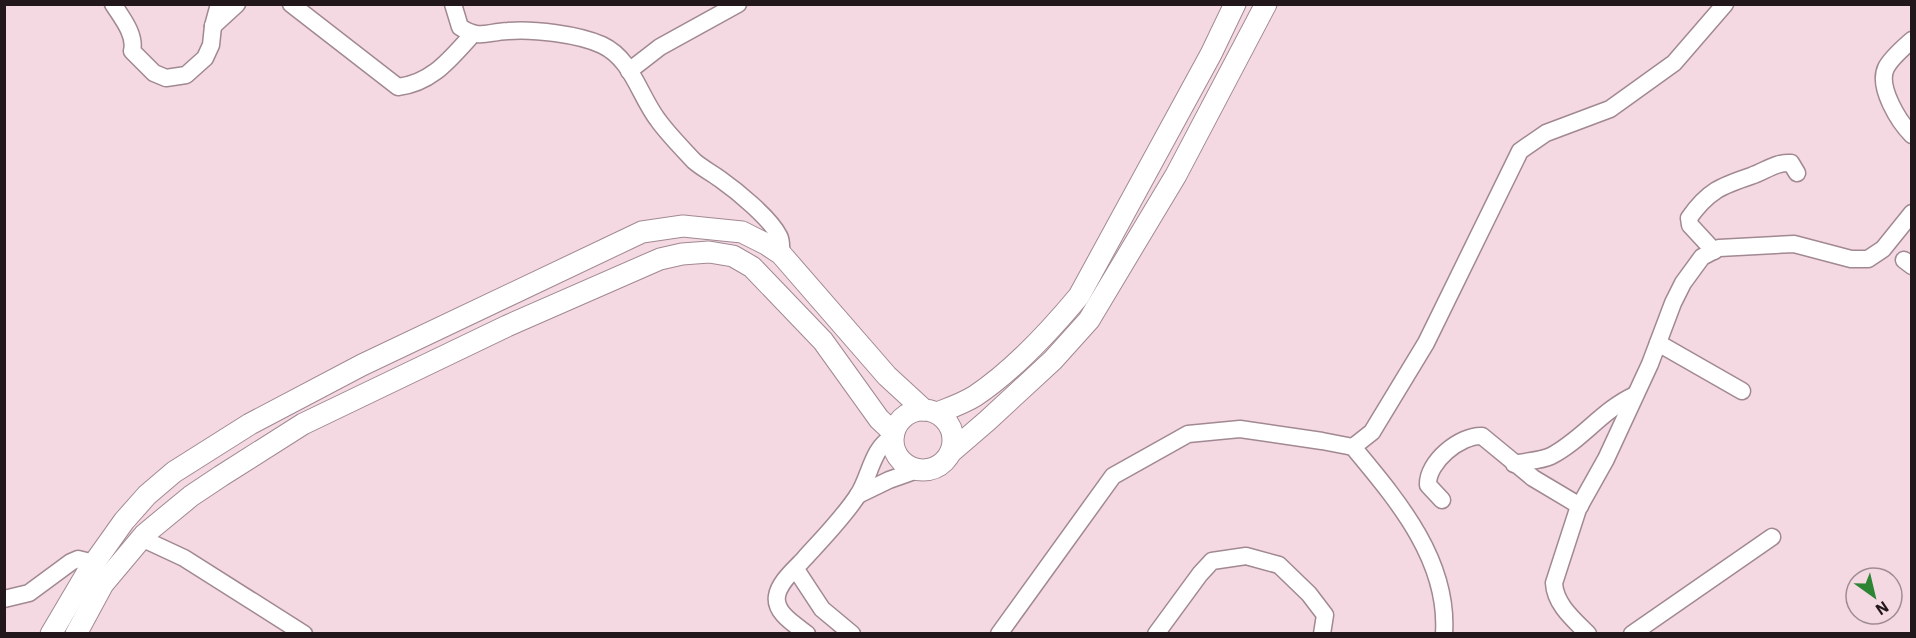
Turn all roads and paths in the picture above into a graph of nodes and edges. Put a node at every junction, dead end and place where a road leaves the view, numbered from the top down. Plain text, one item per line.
1 (113, 4) edge
2 (219, 4) edge
3 (237, 4) edge
4 (291, 4) edge
5 (453, 4) edge
6 (738, 4) edge
7 (1235, 4) edge
8 (1266, 4) edge
9 (1725, 4) edge
10 (213, 26) junction
11 (472, 35) junction
12 (1911, 40) edge
13 (629, 71) junction
14 (1911, 135) edge
15 (1797, 173) dead end
16 (1911, 213) edge
17 (1714, 250) junction
18 (781, 254) junction
19 (1658, 343) junction
20 (1742, 391) dead end
21 (1635, 395) junction
22 (930, 412) junction
23 (893, 435) junction
24 (1353, 447) junction
25 (951, 452) junction
26 (1514, 464) junction
27 (920, 470) junction
28 (858, 495) junction
29 (1442, 501) dead end
30 (1580, 506) junction
31 (1772, 537) dead end
32 (141, 538) junction
33 (794, 571) junction
34 (95, 573) junction
35 (4, 599) edge
36 (51, 633) edge
37 (76, 633) edge
38 (304, 633) edge
39 (807, 633) edge
40 (852, 633) edge
41 (999, 633) edge
42 (1156, 633) edge
43 (1322, 633) edge
44 (1444, 633) edge
45 (1588, 633) edge
46 (1632, 633) edge

1 - 10 street
2 - 10 street
3 - 10 street
4 - 11 street
5 - 11 street
6 - 13 street
7 - 22 street
8 - 25 street
9 - 24 street
11 - 13 street
12 - 14 street
13 - 18 street
15 - 17 street
16 - 17 street
17 - 19 street
18 - 22 street
18 - 34 street
19 - 20 street
19 - 21 street
21 - 26 street
21 - 30 street
22 - 23 street
22 - 25 street
23 - 27 street
23 - 28 street
23 - 32 street
24 - 41 street
24 - 44 street
25 - 27 street
26 - 29 street
26 - 30 street
27 - 28 street
28 - 33 street
30 - 45 street
31 - 46 street
32 - 34 street
32 - 38 street
33 - 39 street
33 - 40 street
34 - 35 street
34 - 36 street
34 - 37 street
42 - 43 street

